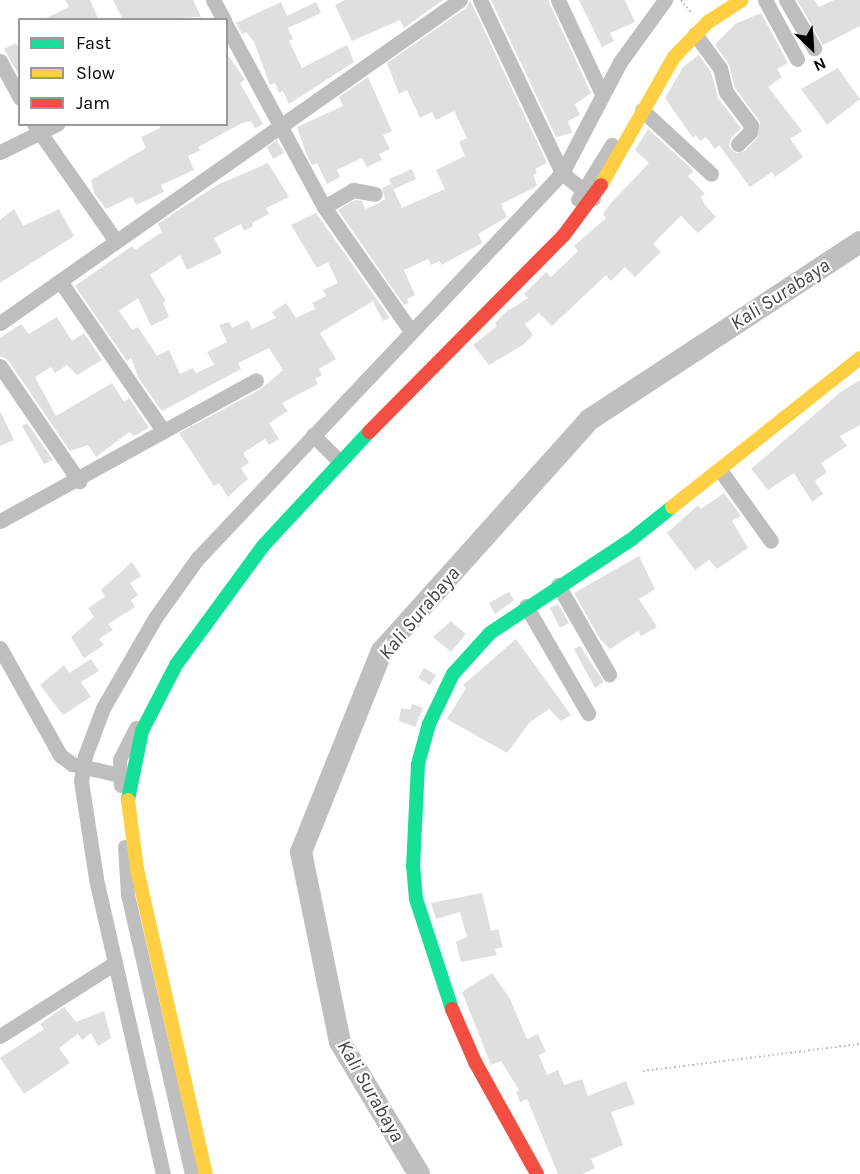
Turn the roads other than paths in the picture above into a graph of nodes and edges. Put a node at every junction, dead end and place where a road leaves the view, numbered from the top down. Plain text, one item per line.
1 (213, 0) edge
2 (460, 0) edge
3 (480, 0) edge
4 (558, 0) edge
5 (665, 0) edge
6 (742, 0) edge
7 (765, 0) edge
8 (786, 0) edge
9 (223, 18) edge
10 (228, 29) edge
11 (695, 34) junction
12 (813, 48) dead end
13 (797, 59) dead end
14 (0, 62) edge
15 (18, 94) edge
16 (602, 94) junction
17 (642, 110) junction
18 (281, 127) junction
19 (36, 129) edge
20 (738, 144) dead end
21 (0, 152) edge
22 (711, 174) dead end
23 (564, 177) junction
24 (375, 194) dead end
25 (591, 197) junction
26 (324, 207) junction
27 (116, 241) junction
28 (60, 281) junction
29 (0, 323) edge
30 (410, 330) junction
31 (860, 358) edge
32 (0, 366) edge
33 (256, 380) dead end
34 (162, 429) junction
35 (314, 437) junction
36 (338, 461) junction
37 (720, 470) junction
38 (79, 481) junction
39 (0, 521) edge
40 (771, 541) dead end
41 (558, 585) junction
42 (526, 606) junction
43 (0, 648) edge
44 (609, 674) dead end
45 (588, 713) dead end
46 (89, 767) junction
47 (126, 776) junction
48 (115, 963) junction
49 (0, 1036) edge
50 (164, 1174) edge
51 (206, 1174) edge
52 (537, 1174) edge

1 - 9 street
2 - 18 street
3 - 23 street
4 - 16 street
5 - 16 street
6 - 11 street
7 - 13 street
8 - 12 street
10 - 18 street
11 - 17 street
11 - 20 street
14 - 15 street
16 - 23 street
17 - 22 street
17 - 25 street
18 - 26 street
18 - 27 street
19 - 21 street
19 - 27 street
23 - 25 street
23 - 30 street
24 - 26 street
25 - 36 street
26 - 30 street
27 - 28 street
28 - 29 street
28 - 34 street
30 - 35 street
31 - 37 street
32 - 38 street
33 - 34 street
34 - 38 street
35 - 36 street
35 - 46 street
36 - 47 street
37 - 40 street
37 - 41 street
38 - 39 street
41 - 42 street
41 - 44 street
42 - 45 street
42 - 52 street
43 - 46 street
46 - 47 street
46 - 48 street
47 - 51 street
48 - 49 street
48 - 50 street

